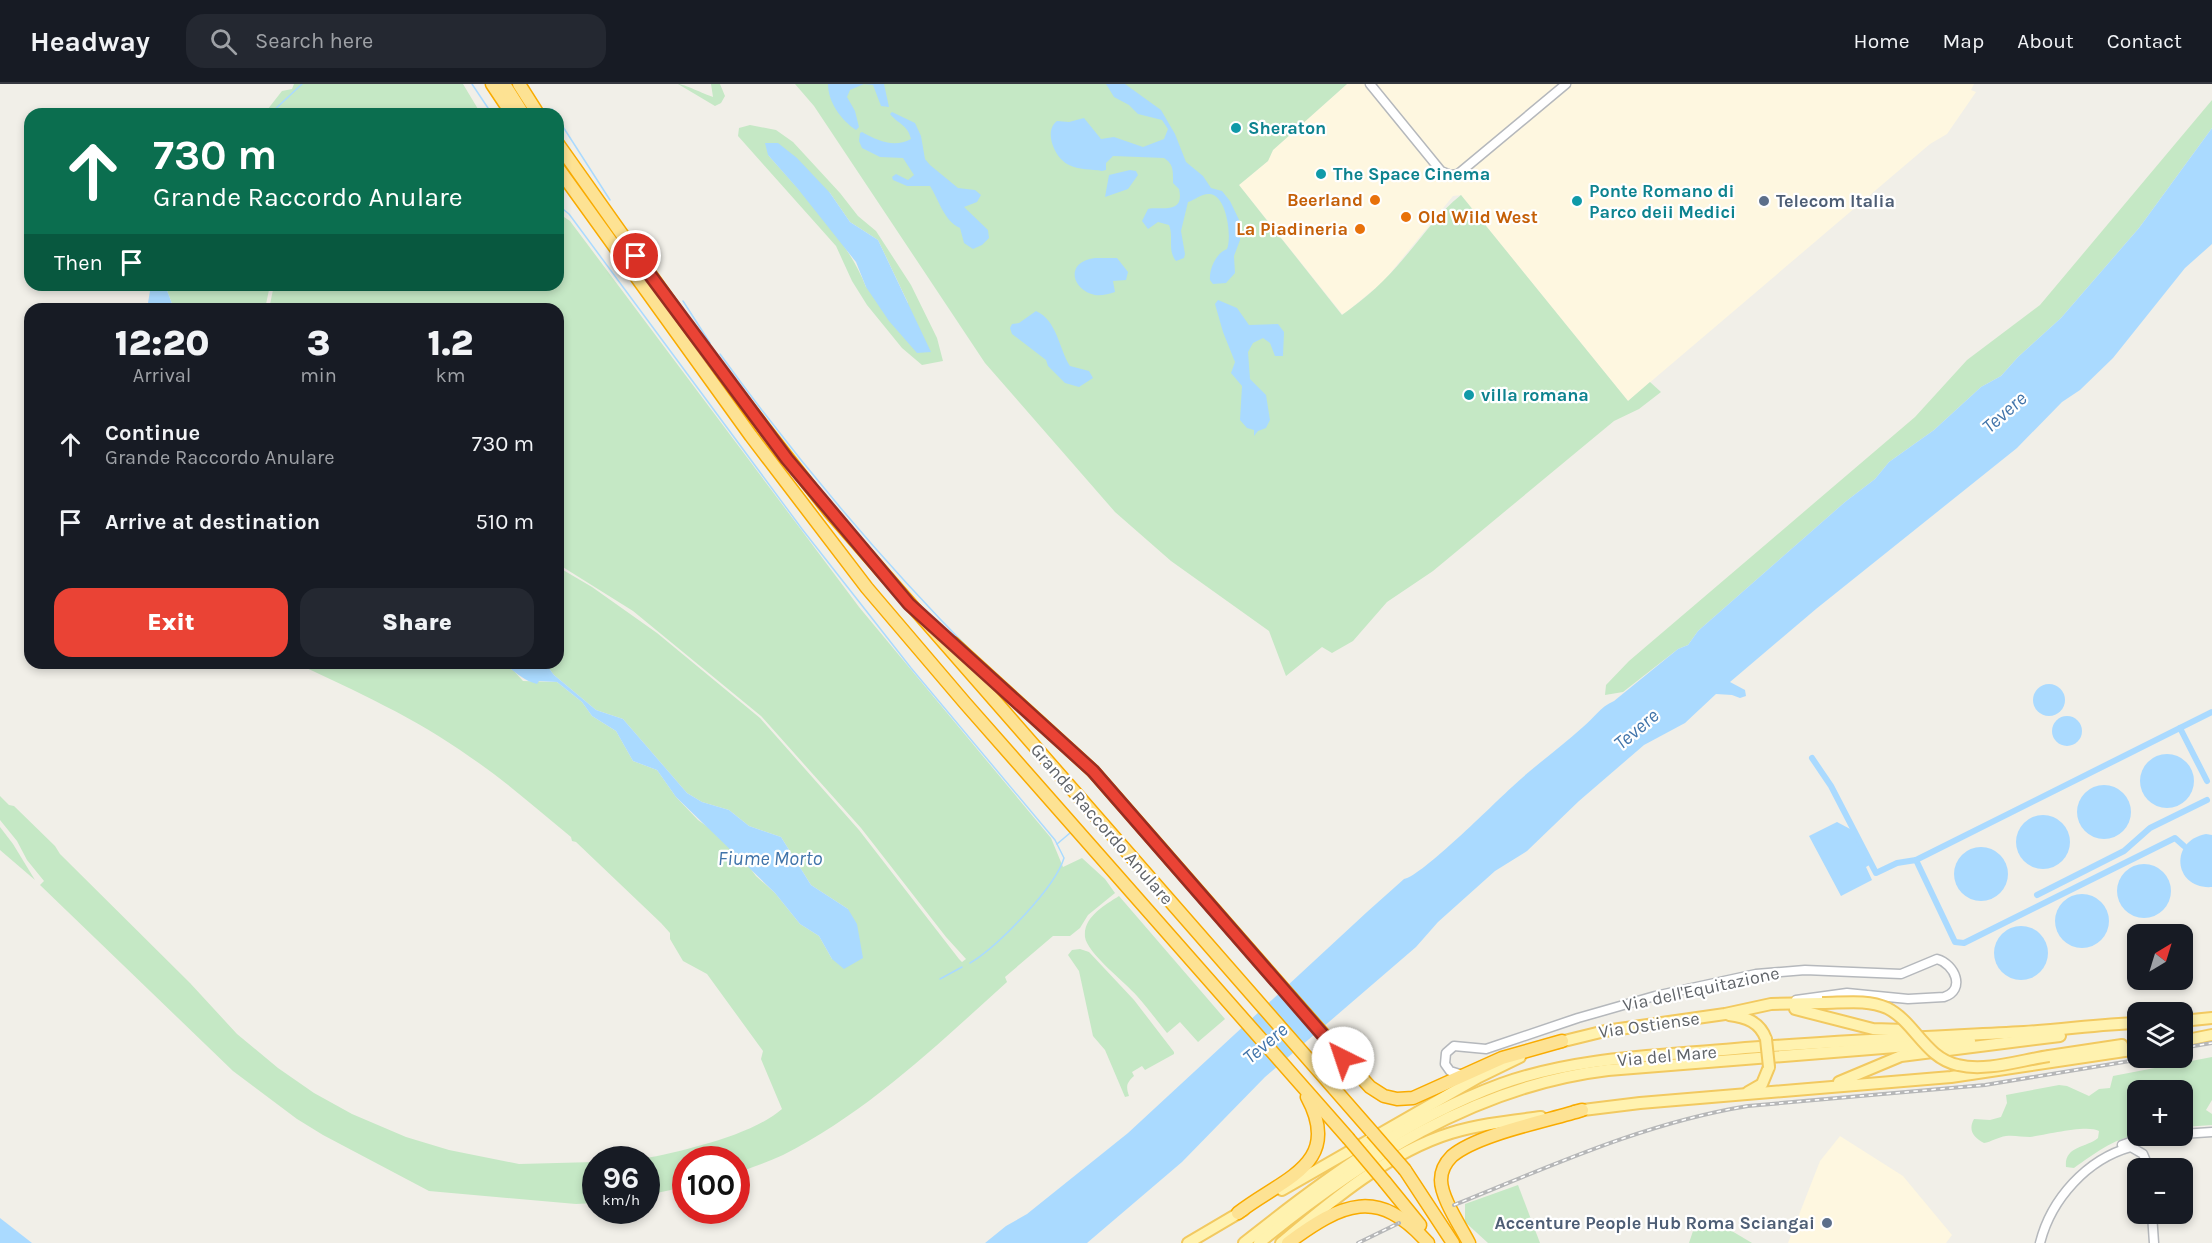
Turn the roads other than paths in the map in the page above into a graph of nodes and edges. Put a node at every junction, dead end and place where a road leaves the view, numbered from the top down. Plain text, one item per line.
1 (492, 84) edge
2 (504, 84) edge
3 (519, 84) edge
4 (527, 84) edge
5 (1370, 84) edge
6 (1566, 84) edge
7 (508, 108) edge
8 (519, 108) edge
9 (535, 108) edge
10 (537, 108) edge
11 (564, 153) edge
12 (564, 177) edge
13 (564, 183) edge
14 (586, 209) junction
15 (909, 604) junction
16 (1820, 1000) junction
17 (1747, 1009) junction
18 (1725, 1014) junction
19 (2212, 1018) edge
20 (2193, 1020) edge
21 (2127, 1026) edge
22 (2127, 1027) edge
23 (2065, 1029) junction
24 (2212, 1033) edge
25 (2077, 1034) junction
26 (2193, 1034) edge
27 (2193, 1038) edge
28 (1562, 1041) junction
29 (2127, 1044) edge
30 (2127, 1051) edge
31 (1290, 1072) junction
32 (1463, 1076) junction
33 (1818, 1087) junction
34 (1739, 1095) junction
35 (1582, 1110) junction
36 (2212, 1132) edge
37 (2193, 1133) edge
38 (2127, 1143) edge
39 (2108, 1156) junction
40 (2145, 1158) edge
41 (1238, 1213) junction
42 (2153, 1224) edge
43 (1188, 1243) edge
44 (1244, 1243) edge
45 (1259, 1243) edge
46 (1281, 1243) edge
47 (1288, 1243) edge
48 (1430, 1243) edge
49 (1453, 1243) edge
50 (1469, 1243) edge
51 (2040, 1243) edge
52 (2154, 1243) edge

1 - 7 highway
2 - 8 highway
3 - 9 highway
4 - 10 highway
5 - 6 street
11 - 15 highway, Grande Raccordo Anulare
12 - 14 highway, Grande Raccordo Anulare
13 - 14 highway, Grande Raccordo Anulare
14 - 31 highway, Grande Raccordo Anulare
15 - 32 highway
15 - 49 highway, Grande Raccordo Anulare, bridge
16 - 17 main road, Via Ostiense
16 - 29 main road, Via Ostiense, bridge
16 - 32 street, Via dell'Equitazione
17 - 18 main road, Via Ostiense
17 - 23 main road
18 - 28 main road, Via Ostiense
18 - 34 main road, bridge
19 - 20 main road
21 - 23 main road, Via del Mare
22 - 25 main road, Via del Mare
23 - 44 main road, Via del Mare
24 - 26 main road
24 - 27 main road
25 - 33 main road
25 - 45 main road, Via del Mare
28 - 32 highway
28 - 41 main road, Via Ostiense
30 - 33 main road
31 - 41 highway
31 - 48 highway, Grande Raccordo Anulare, bridge
33 - 34 main road
34 - 35 main road
35 - 46 main road
35 - 50 highway
36 - 37 street
38 - 39 street
39 - 40 street
39 - 51 street
41 - 43 main road, Via Ostiense
42 - 52 street
47 - 48 highway

